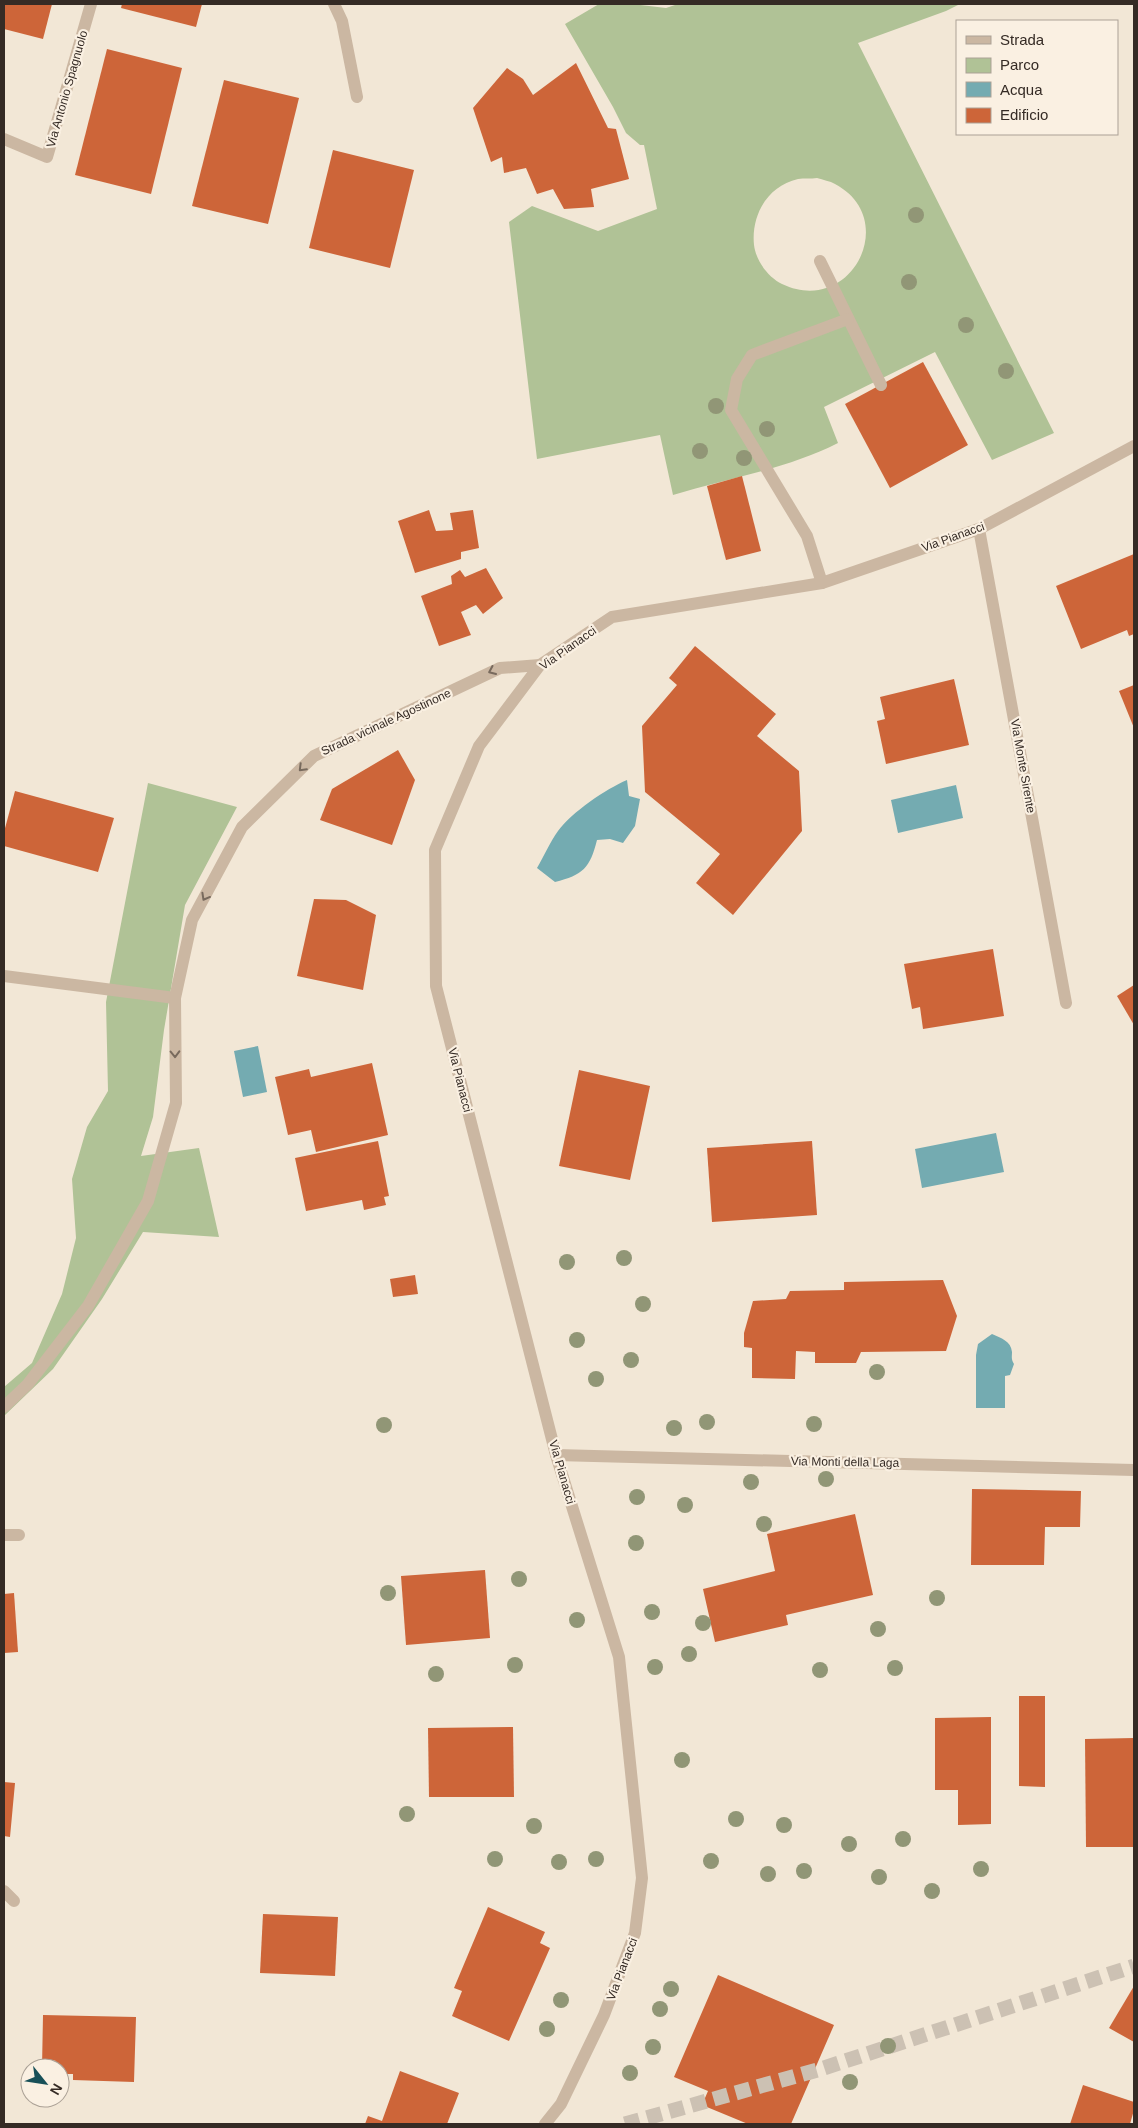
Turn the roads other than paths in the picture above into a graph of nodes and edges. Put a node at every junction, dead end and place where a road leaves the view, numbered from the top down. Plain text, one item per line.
1 (91, 4) edge
2 (334, 4) edge
3 (357, 97) dead end
4 (4, 139) edge
5 (820, 261) dead end
6 (848, 319) junction
7 (881, 385) dead end
8 (1134, 446) edge
9 (979, 529) junction
10 (822, 583) junction
11 (540, 665) junction
12 (4, 976) edge
13 (175, 998) junction
14 (1066, 1003) dead end
15 (4, 1407) edge
16 (556, 1455) junction
17 (1134, 1470) edge
18 (4, 1535) edge
19 (19, 1535) dead end
20 (4, 1891) edge
21 (14, 1901) dead end
22 (545, 2124) edge

1 - 4 street, Via Antonio Spagnuolo
2 - 3 street
5 - 6 street
6 - 7 street
6 - 10 street
8 - 9 street, Via Pianacci
9 - 10 street, Via Pianacci
9 - 14 street, Via Monte Sirente
10 - 11 street, Via Pianacci
11 -> 13 street, Strada vicinale Agostinone
11 - 16 street, Via Pianacci
12 - 13 street
13 -> 15 street, Strada vicinale Agostinone
16 - 17 street, Via Monti della Laga
16 - 22 street, Via Pianacci
18 - 19 street
20 - 21 street

